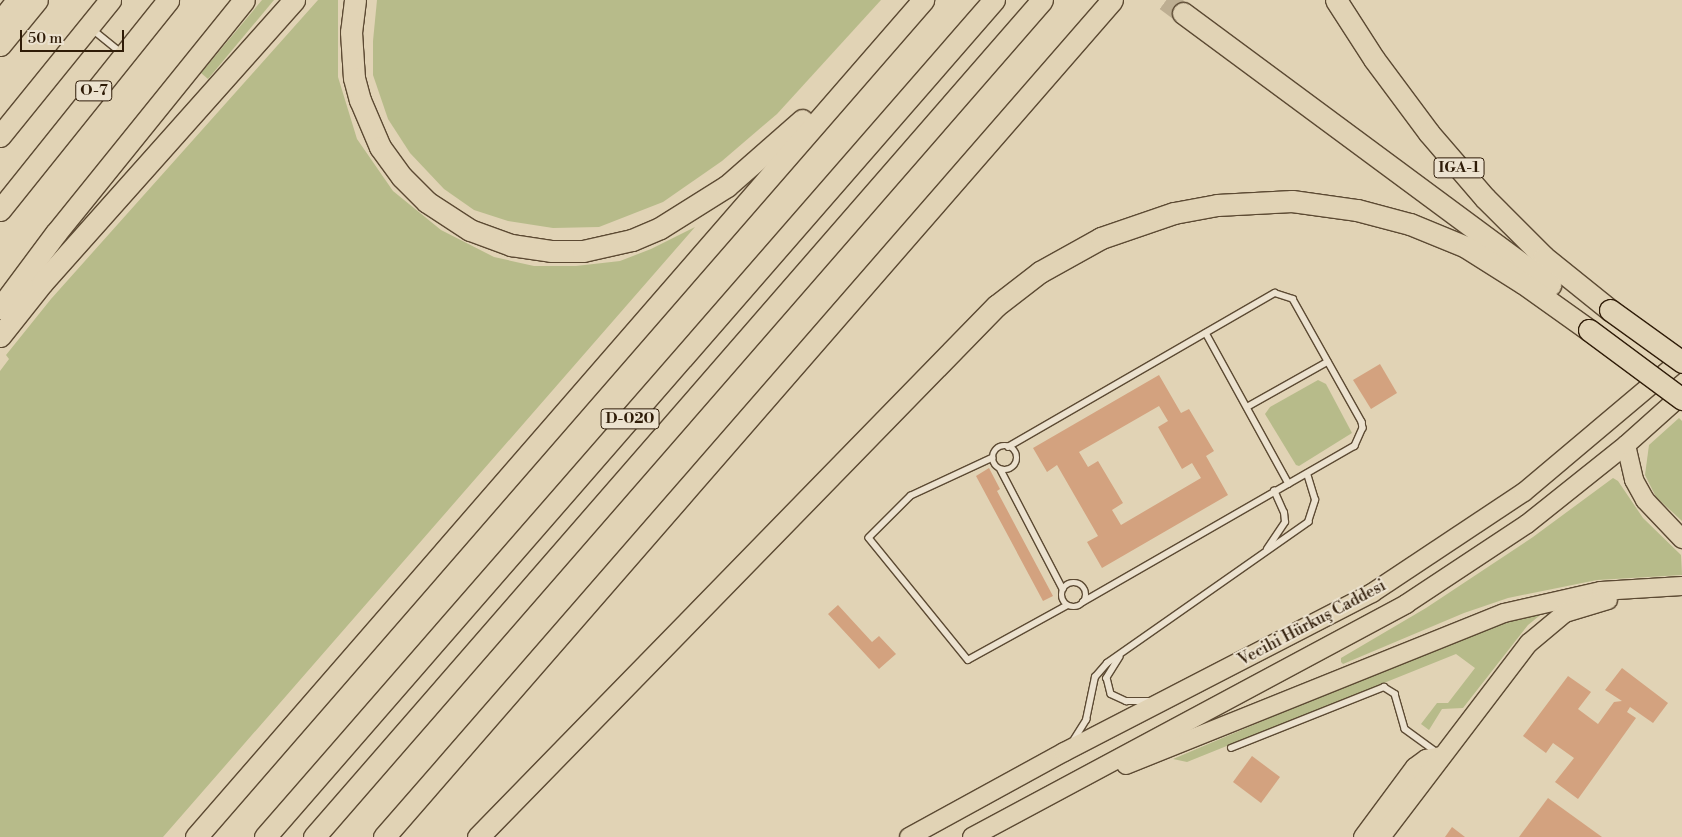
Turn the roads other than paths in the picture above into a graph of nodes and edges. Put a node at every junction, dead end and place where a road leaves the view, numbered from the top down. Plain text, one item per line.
1 (17, 0) edge
2 (37, 0) edge
3 (110, 0) edge
4 (168, 0) edge
5 (244, 0) edge
6 (294, 0) edge
7 (355, 0) edge
8 (908, 0) edge
9 (923, 0) edge
10 (994, 0) edge
11 (1042, 0) edge
12 (1112, 0) edge
13 (1336, 0) edge
14 (1183, 13) tunnel mouth
15 (0, 22) edge
16 (88, 26) junction
17 (0, 46) edge
18 (124, 54) junction
19 (0, 136) edge
20 (0, 210) edge
21 (0, 308) edge
22 (1599, 320) junction
23 (1206, 333) junction
24 (0, 336) edge
25 (1682, 360) edge
26 (1327, 362) junction
27 (1682, 381) edge
28 (1682, 395) edge
29 (1682, 400) edge
30 (1249, 406) junction
31 (1626, 445) junction
32 (1008, 446) junction
33 (993, 458) junction
34 (1001, 470) junction
35 (1307, 474) junction
36 (1289, 484) junction
37 (1274, 492) junction
38 (1682, 538) edge
39 (1267, 550) junction
40 (1682, 586) edge
41 (1634, 588) junction
42 (1063, 590) junction
43 (1084, 602) junction
44 (1066, 606) junction
45 (1123, 653) junction
46 (1163, 702) junction
47 (1231, 748) dead end
48 (1064, 752) junction
49 (1442, 756) junction
50 (1082, 779) junction
51 (196, 837) edge
52 (265, 837) edge
53 (314, 837) edge
54 (384, 837) edge
55 (478, 837) edge
56 (909, 837) edge
57 (972, 837) edge
58 (1364, 837) edge
59 (1381, 837) edge

1 - 15 highway
2 - 17 highway
3 - 16 highway, O-7
4 - 18 highway, O-7
5 - 21 highway
6 - 24 highway
7 - 8 highway
9 - 51 highway
10 - 52 highway, D-020
11 - 53 highway, D-020
12 - 54 highway
13 - 22 highway, IGA-1
14 - 22 highway
16 - 18 lane
16 - 19 highway, O-7
18 - 20 highway, O-7
22 - 25 highway, IGA-1, bridge
22 - 27 highway
22 - 29 highway, bridge
22 - 55 highway
23 - 26 lane
23 - 30 lane
23 - 32 lane
25 - 46 main road, Vecihi Hürkuş Caddesi
26 - 30 lane
26 - 35 lane
28 - 31 main road, Vecihi Hürkuş Caddesi
30 - 36 lane
31 - 38 main road
31 - 50 main road, Vecihi Hürkuş Caddesi
32 - 33 lane
32 - 34 lane
33 - 34 lane
33 - 44 lane
34 - 42 lane
35 - 36 lane
35 - 39 lane
36 - 37 lane
37 - 39 lane
37 - 43 lane
39 - 45 lane
40 - 41 main road
41 - 49 main road
41 - 50 main road
42 - 43 lane
42 - 44 lane
43 - 44 lane
45 - 46 lane
45 - 48 lane
46 - 48 main road, Vecihi Hürkuş Caddesi
47 - 49 lane
48 - 56 main road, Vecihi Hürkuş Caddesi
49 - 58 main road
49 - 59 main road
50 - 57 main road, Vecihi Hürkuş Caddesi

